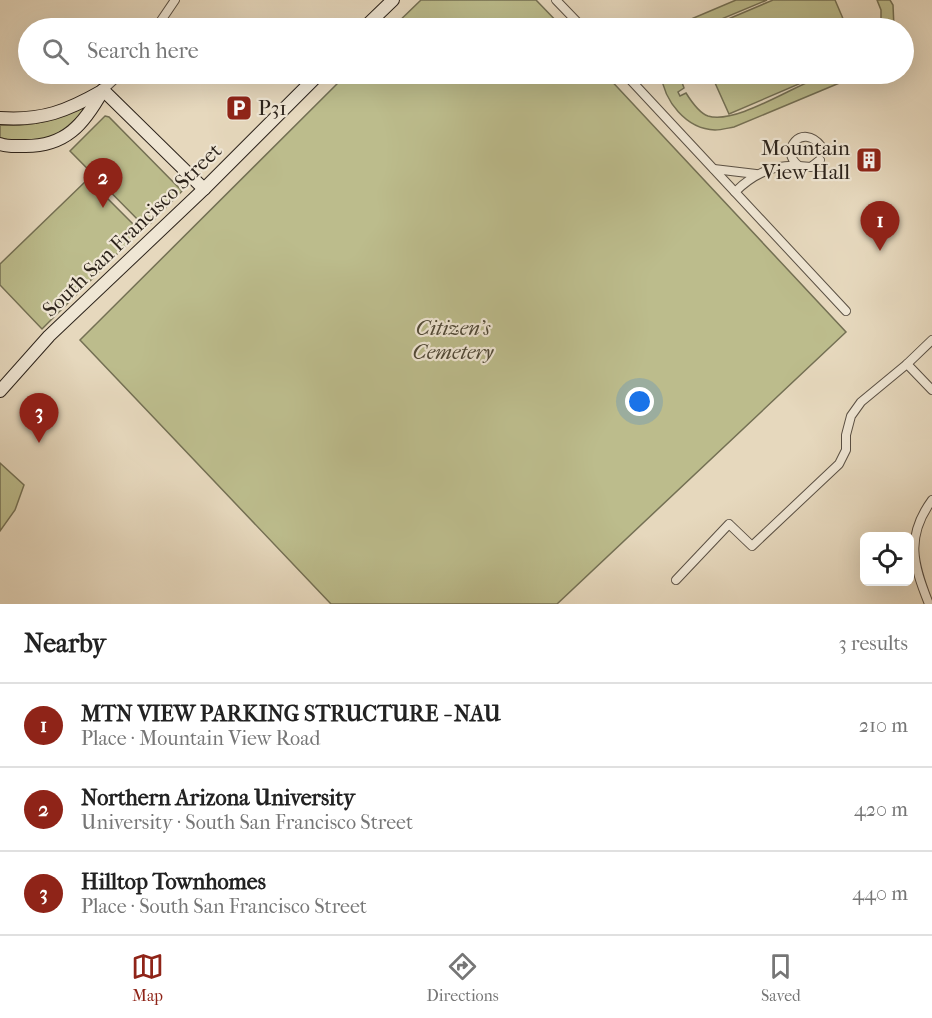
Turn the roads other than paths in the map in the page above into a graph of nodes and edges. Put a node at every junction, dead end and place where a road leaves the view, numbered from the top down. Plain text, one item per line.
1 (175, 0) edge
2 (393, 0) edge
3 (556, 0) edge
4 (163, 18) edge
5 (374, 18) edge
6 (573, 18) edge
7 (109, 84) edge
8 (309, 84) edge
9 (634, 84) edge
10 (103, 90) junction
11 (0, 118) edge
12 (0, 144) edge
13 (821, 146) dead end
14 (791, 150) junction
15 (820, 160) dead end
16 (783, 165) junction
17 (800, 166) junction
18 (714, 169) junction
19 (757, 174) junction
20 (204, 189) junction
21 (735, 192) junction
22 (846, 311) dead end
23 (932, 340) edge
24 (907, 364) junction
25 (932, 390) edge
26 (0, 391) edge
27 (932, 500) edge
28 (676, 580) dead end
29 (929, 604) edge

1 - 4 street
2 - 5 street
3 - 6 street
7 - 10 street
8 - 20 street, South San Francisco Street
9 - 18 street
10 - 11 street
10 - 12 street
10 - 20 street
13 - 14 street
14 - 16 street
14 - 17 street
15 - 17 street
16 - 17 street
16 - 19 street
18 - 19 street
18 - 21 street
19 - 21 street
20 - 26 street, South San Francisco Street
21 - 22 street
23 - 24 street
24 - 25 street
24 - 28 street
27 - 29 street

